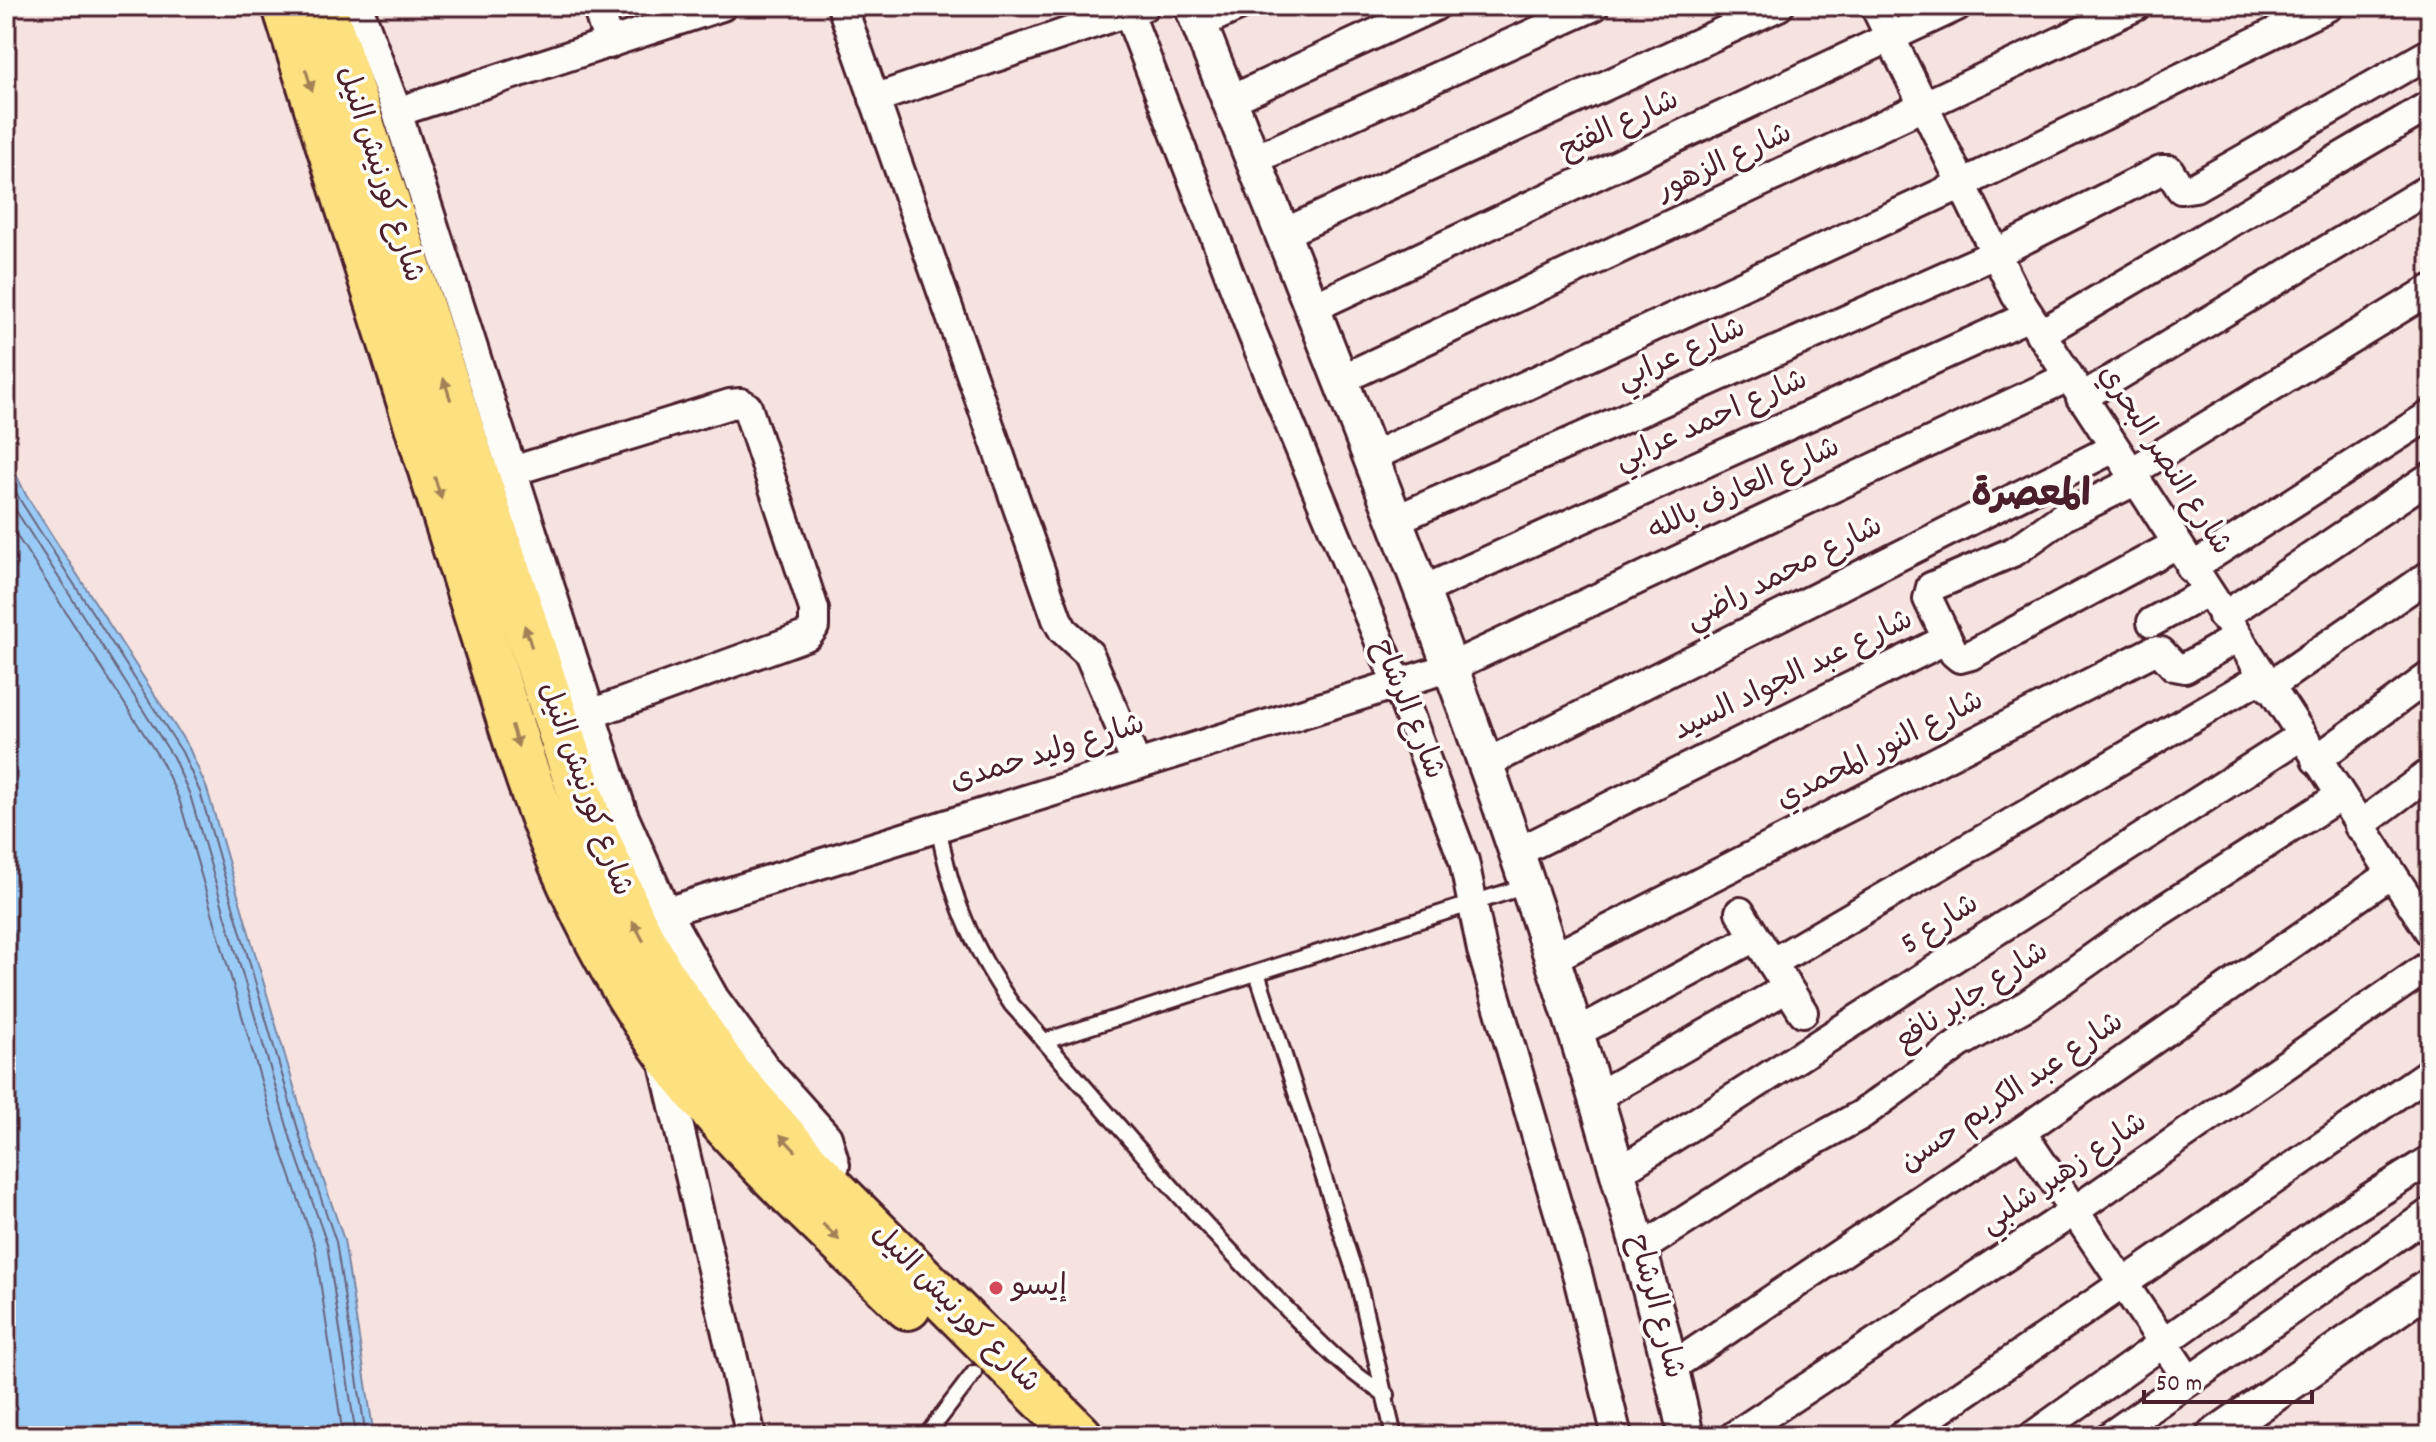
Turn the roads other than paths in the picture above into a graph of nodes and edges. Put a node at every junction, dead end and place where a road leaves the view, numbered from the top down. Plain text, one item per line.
1 (285, 6) edge
2 (323, 6) edge
3 (358, 6) edge
4 (597, 6) edge
5 (722, 6) edge
6 (842, 6) edge
7 (1239, 6) edge
8 (1435, 6) edge
9 (1594, 6) edge
10 (1779, 6) edge
11 (1875, 6) edge
12 (1957, 6) edge
13 (2136, 6) edge
14 (2329, 6) edge
15 (1133, 8) edge
16 (1195, 15) edge
17 (1891, 38) junction
18 (609, 44) junction
19 (2430, 53) edge
20 (874, 99) junction
21 (1229, 101) junction
22 (2430, 105) edge
23 (1925, 108) junction
24 (397, 112) junction
25 (1253, 160) junction
26 (1962, 184) junction
27 (2430, 188) edge
28 (1282, 234) junction
29 (1995, 254) junction
30 (2430, 290) edge
31 (1312, 308) junction
32 (2034, 325) junction
33 (1340, 380) junction
34 (2075, 387) junction
35 (2430, 415) edge
36 (2114, 448) junction
37 (1371, 457) junction
38 (494, 477) junction
39 (2132, 477) junction
40 (2430, 477) edge
41 (1395, 520) junction
42 (2183, 556) junction
43 (2430, 575) edge
44 (1424, 590) junction
45 (2207, 592) junction
46 (2152, 622) dead end
47 (2229, 628) junction
48 (1947, 639) junction
49 (1451, 667) junction
50 (2430, 676) edge
51 (2265, 682) junction
52 (1397, 683) junction
53 (588, 715) junction
54 (2301, 736) junction
55 (2316, 760) junction
56 (1136, 763) junction
57 (1487, 763) junction
58 (2430, 773) edge
59 (2340, 796) junction
60 (938, 825) junction
61 (2359, 826) junction
62 (1518, 852) junction
63 (2391, 874) junction
64 (1529, 885) junction
65 (2421, 900) edge
66 (1475, 902) junction
67 (666, 912) junction
68 (1740, 912) dead end
69 (2430, 932) edge
70 (1755, 937) junction
71 (1553, 958) junction
72 (1772, 963) junction
73 (2430, 965) edge
74 (1257, 973) junction
75 (1787, 988) junction
76 (1803, 1012) dead end
77 (1576, 1033) junction
78 (1045, 1041) junction
79 (660, 1043) junction
80 (2430, 1072) edge
81 (1596, 1097) junction
82 (2021, 1132) junction
83 (2430, 1160) edge
84 (1617, 1173) junction
85 (828, 1184) junction
86 (2074, 1211) junction
87 (2430, 1213) edge
88 (1639, 1250) junction
89 (2123, 1285) junction
90 (2430, 1286) edge
91 (2164, 1345) junction
92 (1672, 1367) junction
93 (974, 1373) junction
94 (2189, 1381) junction
95 (1387, 1395) junction
96 (751, 1436) edge
97 (926, 1436) edge
98 (1037, 1436) edge
99 (1080, 1436) edge
100 (1394, 1436) edge
101 (1617, 1436) edge
102 (1686, 1436) edge
103 (1734, 1436) edge
104 (1902, 1436) edge
105 (2033, 1436) edge
106 (2110, 1436) edge
107 (2214, 1436) edge

1 -> 79 highway, شارع كورنيش النيل
38 -> 2 highway, شارع كورنيش النيل
3 - 24 street
4 - 18 street
5 - 18 street
6 - 20 street
7 - 16 street
8 - 21 street
9 - 25 street
10 - 28 street
11 - 17 street, شارع النصر البحري
12 - 17 street, شارع الفتح
13 - 23 street, شارع الزهور
14 - 26 street
15 - 20 street
15 - 52 street, شارع الرشاح
16 - 21 street, شارع الرشاح
17 - 23 street, شارع النصر البحري
17 - 31 street, شارع الفتح
18 - 24 street
19 - 29 street, شارع عرابي
20 - 56 street
21 - 25 street, شارع الرشاح
22 - 32 street, شارع احمد عرابي
23 - 26 street, شارع النصر البحري
23 - 33 street, شارع الزهور
24 - 38 street
25 - 28 street, شارع الرشاح
26 - 29 street, شارع النصر البحري
26 - 37 street
27 - 34 street, شارع العارف بالله
28 - 31 street, شارع الرشاح
29 - 32 street, شارع النصر البحري
29 - 41 street, شارع عرابي
30 - 39 street
31 - 33 street, شارع الرشاح
32 - 34 street, شارع النصر البحري
32 - 44 street, شارع احمد عرابي
33 - 37 street, شارع الرشاح
34 - 36 street, شارع النصر البحري
34 - 49 street, شارع العارف بالله
35 - 42 street
36 - 39 street, شارع النصر البحري
36 - 57 street, شارع محمد راضي
37 - 41 street, شارع الرشاح
38 - 53 street
38 - 53 street
85 -> 38 highway, شارع كورنيش النيل
39 - 42 street, شارع النصر البحري
39 - 48 street
40 - 47 street
41 - 44 street, شارع الرشاح
42 - 45 street, شارع النصر البحري
42 - 48 street, شارع عبد الجواد السيد
43 - 51 street
44 - 49 street, شارع الرشاح
45 - 46 street
45 - 47 street, شارع النصر البحري
47 - 51 street, شارع النصر البحري
47 - 71 street, شارع النور المحمدي
48 - 62 street, شارع عبد الجواد السيد
49 - 52 street, شارع وليد حمدى
49 - 57 street, شارع الرشاح
50 - 55 street
51 - 54 street, شارع النصر البحري
51 - 72 street
52 - 56 street, شارع وليد حمدى
52 - 66 street, شارع الرشاح
53 - 67 street
54 - 55 street, شارع النصر البحري
54 - 84 street, شارع 5
55 - 59 street, شارع النصر البحري
56 - 60 street, شارع وليد حمدى
57 - 62 street, شارع الرشاح
58 - 61 street
59 - 61 street, شارع النصر البحري
59 - 88 street, شارع جابر نافع
60 - 67 street, شارع وليد حمدى
60 - 78 lane
61 - 63 street, شارع النصر البحري
62 - 64 street, شارع الرشاح
63 - 65 street, شارع النصر البحري
63 - 82 street, شارع عبد الكريم حسن
64 - 66 lane
64 - 71 street, شارع الرشاح
65 - 69 street, شارع النصر البحري
66 - 74 lane
66 - 101 street, شارع الرشاح
67 - 85 street
68 - 70 street
70 - 72 street
70 - 77 street
71 - 77 street, شارع الرشاح
72 - 75 street
73 - 86 street, شارع زهير شلبي
74 - 78 lane
74 - 95 lane
75 - 76 street
75 - 81 street
77 - 81 street, شارع الرشاح
78 - 95 lane
79 -> 93 highway, شارع كورنيش النيل
79 - 96 street
80 - 89 street
81 - 84 street, شارع الرشاح
82 - 86 street
82 - 92 street, شارع عبد الكريم حسن
83 - 91 street
84 - 88 street, شارع الرشاح
85 - 99 highway, شارع كورنيش النيل
86 - 89 street
86 - 103 street, شارع زهير شلبي
87 - 94 street
88 - 92 street, شارع الرشاح
89 - 91 street
89 - 104 street
90 - 107 street
91 - 94 street
91 - 105 street
92 - 102 street, شارع الرشاح
93 - 97 lane
93 - 98 highway, شارع كورنيش النيل
94 - 106 street
95 - 100 lane

